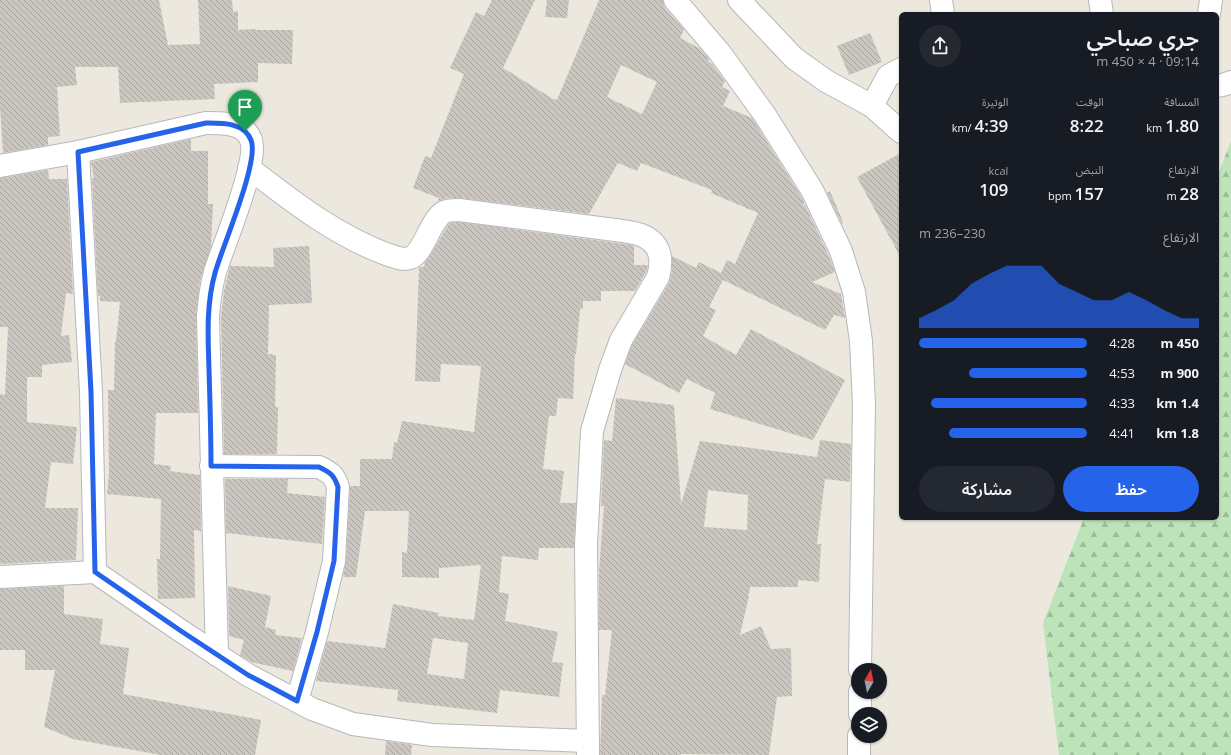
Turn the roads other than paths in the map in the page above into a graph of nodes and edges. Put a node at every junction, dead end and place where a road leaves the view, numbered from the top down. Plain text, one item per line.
1 (675, 0) edge
2 (740, 0) edge
3 (941, 0) edge
4 (1100, 0) edge
5 (1211, 0) edge
6 (943, 12) edge
7 (1102, 12) edge
8 (1209, 12) edge
9 (899, 70) edge
10 (1231, 82) edge
11 (1219, 86) edge
12 (872, 106) junction
13 (899, 130) edge
14 (78, 152) junction
15 (0, 166) edge
16 (249, 168) junction
17 (211, 466) junction
18 (95, 572) junction
19 (0, 577) edge
20 (217, 655) junction
21 (860, 663) edge
22 (297, 701) junction
23 (859, 743) edge
24 (588, 748) edge
25 (859, 755) edge

1 - 21 street
2 - 12 street
3 - 6 street
4 - 7 street
5 - 8 street
9 - 12 street
10 - 11 street
12 - 13 street
14 - 15 street
14 - 16 street
14 - 18 street
16 - 17 street
16 - 24 street
17 - 20 street
17 - 22 street
18 - 19 street
18 - 20 street
20 - 22 street
22 - 24 street
23 - 25 street

